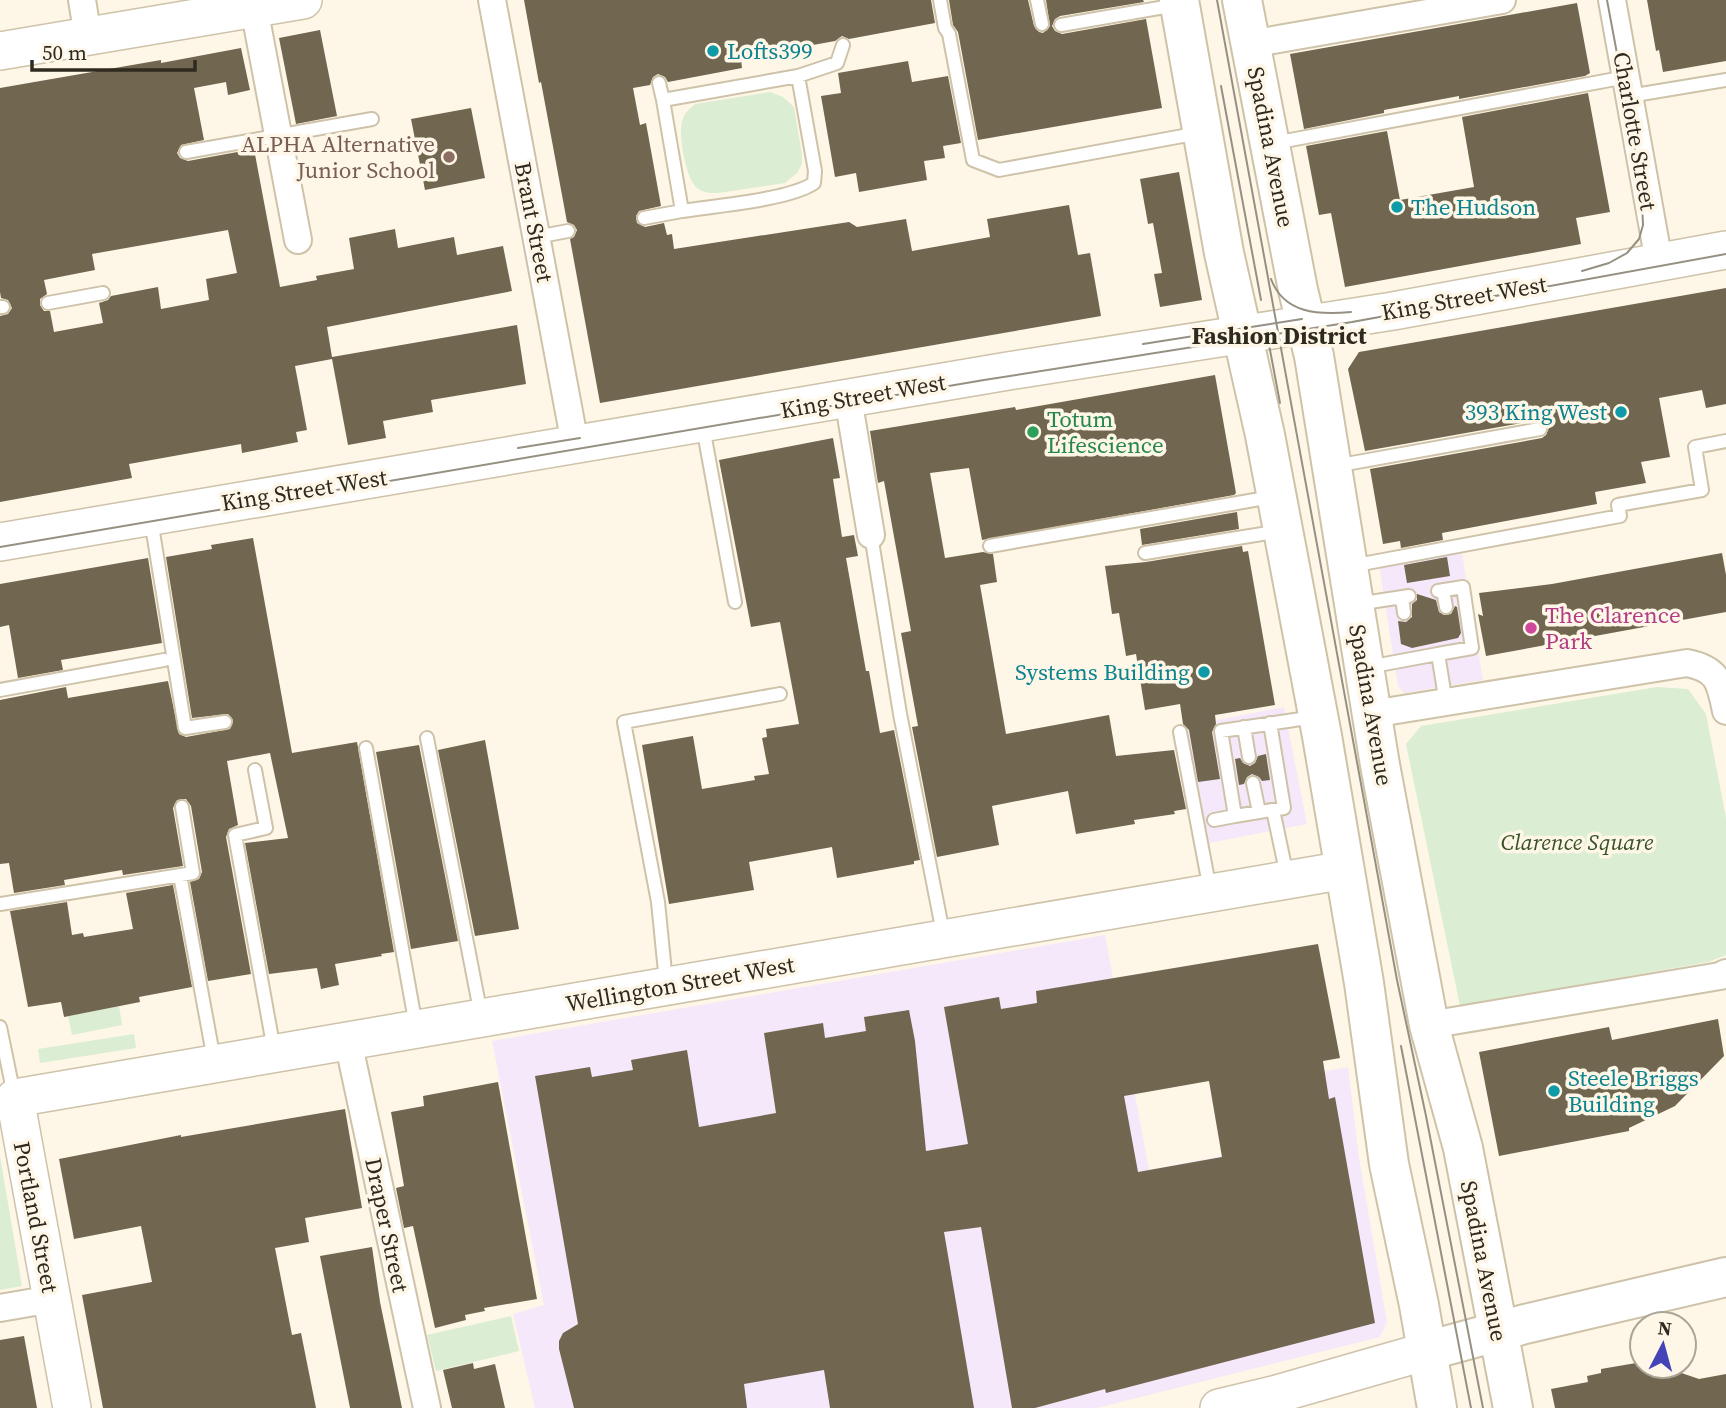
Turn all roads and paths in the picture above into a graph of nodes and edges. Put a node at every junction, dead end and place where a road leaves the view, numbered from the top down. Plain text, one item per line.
1 (82, 0) edge
2 (303, 0) edge
3 (492, 0) edge
4 (940, 0) edge
5 (1037, 0) edge
6 (1242, 0) edge
7 (1502, 0) edge
8 (1612, 0) edge
9 (1179, 2) edge
10 (1471, 3) edge
11 (254, 8) junction
12 (1042, 24) dead end
13 (1060, 25) dead end
14 (88, 37) junction
15 (1251, 44) junction
16 (843, 45) dead end
17 (0, 51) edge
18 (798, 76) junction
19 (1726, 80) edge
20 (659, 83) dead end
21 (1628, 87) junction
22 (663, 100) junction
23 (372, 119) dead end
24 (1201, 132) junction
25 (277, 137) junction
26 (1271, 144) junction
27 (186, 152) dead end
28 (682, 211) junction
29 (644, 218) dead end
30 (568, 231) dead end
31 (536, 237) junction
32 (298, 240) dead end
33 (1726, 250) edge
34 (1659, 262) junction
35 (103, 293) dead end
36 (48, 303) dead end
37 (1307, 325) junction
38 (1242, 334) junction
39 (848, 398) junction
40 (703, 423) junction
41 (1540, 429) dead end
42 (1726, 441) edge
43 (575, 444) junction
44 (1332, 467) junction
45 (1280, 513) junction
46 (151, 516) junction
47 (871, 535) joint
48 (0, 542) edge
49 (990, 546) dead end
50 (1145, 553) dead end
51 (1347, 567) junction
52 (735, 602) dead end
53 (1353, 605) junction
54 (1446, 607) dead end
55 (1404, 613) dead end
56 (1438, 654) junction
57 (164, 660) dead end
58 (1364, 667) junction
59 (0, 690) edge
60 (780, 694) dead end
61 (1446, 704) junction
62 (1726, 711) edge
63 (1372, 714) junction
64 (1318, 716) junction
65 (226, 722) dead end
66 (1270, 723) junction
67 (1244, 727) junction
68 (1180, 732) dead end
69 (427, 738) dead end
70 (366, 748) dead end
71 (1249, 757) dead end
72 (256, 770) dead end
73 (1253, 783) dead end
74 (182, 807) dead end
75 (1273, 810) junction
76 (1259, 812) junction
77 (1234, 816) junction
78 (1214, 820) dead end
79 (1345, 870) junction
80 (180, 875) junction
81 (1287, 880) junction
82 (1210, 894) junction
83 (0, 904) edge
84 (944, 939) junction
85 (1726, 973) edge
86 (666, 986) junction
87 (482, 1019) junction
88 (1429, 1025) junction
89 (0, 1027) edge
90 (416, 1028) junction
91 (348, 1041) junction
92 (275, 1054) junction
93 (215, 1063) junction
94 (15, 1098) junction
95 (1726, 1277) edge
96 (52, 1299) junction
97 (0, 1308) edge
98 (1498, 1331) junction
99 (1427, 1351) junction
100 (72, 1408) edge
101 (427, 1408) edge
102 (1219, 1408) edge
103 (1437, 1408) edge
104 (1513, 1408) edge

1 - 14 street
2 - 11 main road
3 - 31 street, Brant Street
4 - 24 lane
5 - 12 lane
6 - 15 main road, Spadina Avenue
7 - 10 street
8 - 21 street, Charlotte Street
9 - 13 lane
9 - 24 main road
10 - 15 street
11 - 14 main road
11 - 25 street
14 - 17 main road
15 - 26 main road, Spadina Avenue
16 - 18 lane
18 - 22 lane
18 - 28 lane
19 - 21 lane
20 - 22 lane
21 - 26 lane
21 - 34 street, Charlotte Street
22 - 28 lane
23 - 25 lane
24 - 38 main road
25 - 27 lane
25 - 32 street
26 - 37 main road, Spadina Avenue
28 - 29 lane
30 - 31 lane
31 - 43 street, Brant Street
33 - 34 main road, King Street West
34 - 37 main road, King Street West
35 - 36 lane
37 - 38 main road, King Street West
37 - 44 main road, Spadina Avenue
38 - 39 main road, King Street West
38 - 45 main road
39 - 40 main road, King Street West
39 - 47 street
40 - 43 main road, King Street West
40 - 52 lane
41 - 44 lane
42 - 51 lane
43 - 46 main road, King Street West
44 - 51 main road, Spadina Avenue
45 - 49 lane
45 - 50 lane
45 - 64 main road
46 - 48 main road, King Street West
46 - 65 lane
47 - 84 lane
51 - 53 main road, Spadina Avenue
53 - 55 lane
53 - 58 main road, Spadina Avenue
54 - 56 lane
56 - 58 lane
56 - 61 lane
57 - 59 lane
58 - 63 main road, Spadina Avenue
60 - 86 lane
61 - 62 street
61 - 63 street
63 - 88 main road, Spadina Avenue
64 - 66 lane
64 - 79 main road
66 - 67 lane
66 - 75 lane
67 - 71 lane
67 - 77 lane
68 - 82 lane
69 - 87 lane
70 - 90 lane
72 - 92 lane
73 - 76 lane
74 - 80 lane
75 - 76 lane
75 - 81 lane
76 - 77 lane
77 - 78 lane
79 - 81 main road, Wellington Street West
79 - 99 main road
80 - 83 lane
80 - 93 lane
81 - 82 main road, Wellington Street West
82 - 84 main road, Wellington Street West
84 - 86 main road, Wellington Street West
85 - 88 street
86 - 87 main road, Wellington Street West
87 - 90 main road, Wellington Street West
88 - 98 main road, Spadina Avenue
89 - 94 lane, Portland Street
90 - 91 main road, Wellington Street West
91 - 92 main road, Wellington Street West
91 - 101 street, Draper Street
92 - 93 main road, Wellington Street West
93 - 94 main road, Wellington Street West
94 - 96 main road, Portland Street
95 - 98 main road
96 - 97 street
96 - 100 main road, Portland Street
98 - 99 main road
98 - 104 main road, Spadina Avenue
99 - 102 main road
99 - 103 main road

